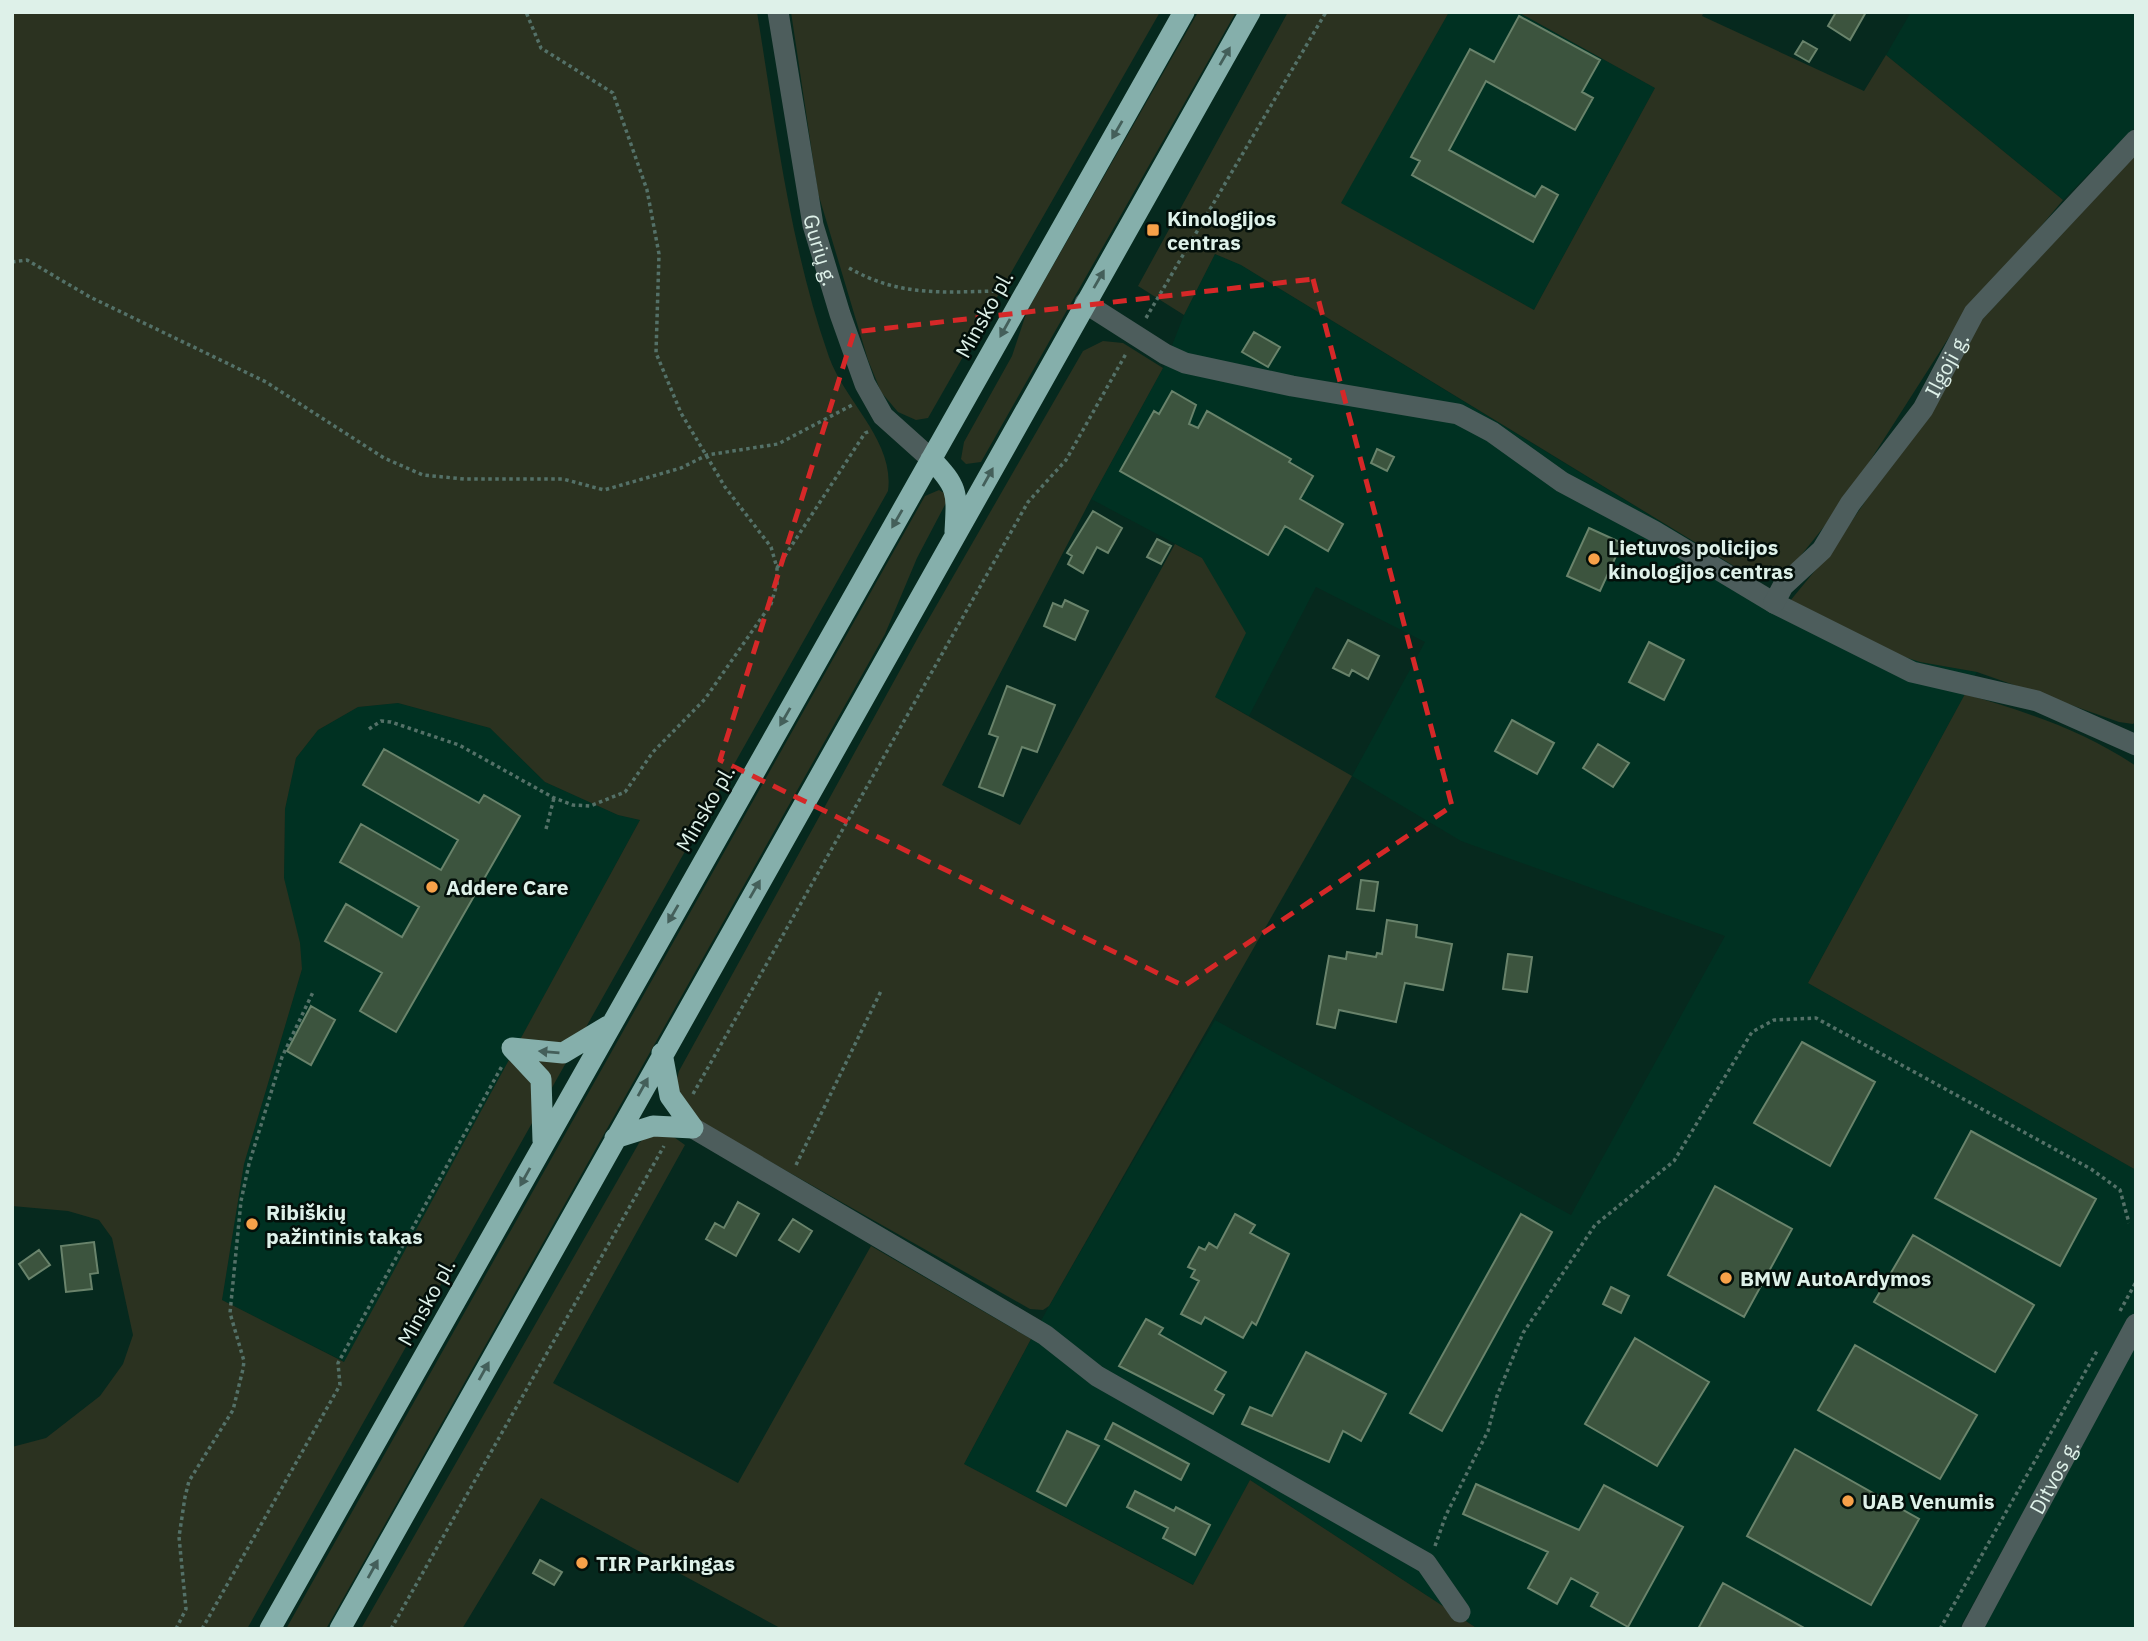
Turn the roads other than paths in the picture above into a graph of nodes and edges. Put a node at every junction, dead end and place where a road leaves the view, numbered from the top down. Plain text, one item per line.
1 (778, 12) edge
2 (1184, 12) edge
3 (1250, 12) edge
4 (2136, 140) edge
5 (1085, 303) junction
6 (931, 459) junction
7 (955, 537) junction
8 (1774, 603) junction
9 (2136, 745) edge
10 (610, 1025) junction
11 (662, 1053) junction
12 (683, 1123) junction
13 (615, 1138) junction
14 (543, 1143) junction
15 (2126, 1321) edge
16 (1460, 1612) dead end
17 (270, 1629) edge
18 (340, 1629) edge
19 (1972, 1629) edge

1 - 6 street, Gurių g.
2 -> 6 highway, Minsko pl.
5 -> 3 highway
4 - 8 street, Ilgoji g.
7 -> 5 highway
5 - 8 street
6 - 7 highway
6 -> 10 highway, Minsko pl.
11 -> 7 highway
8 - 9 street
10 - 14 highway, Minsko pl.
10 -> 14 highway
11 - 12 highway
13 -> 11 highway
12 - 13 highway
12 - 16 street
18 -> 13 highway
14 -> 17 highway, Minsko pl.
15 - 19 street, Ditvos g.

